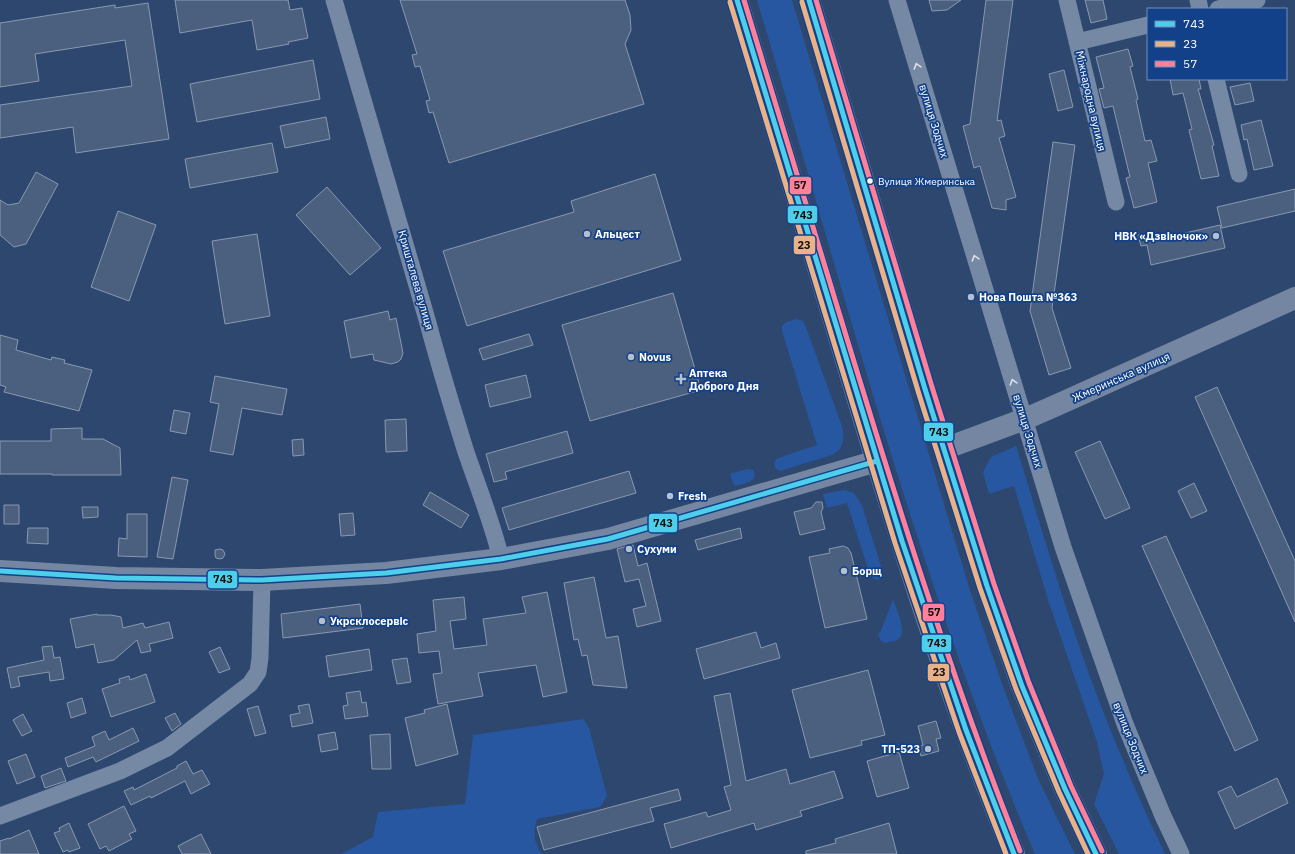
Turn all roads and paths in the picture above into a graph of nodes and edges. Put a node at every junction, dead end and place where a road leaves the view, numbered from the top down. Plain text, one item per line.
1 (334, 0) edge
2 (737, 0) edge
3 (809, 0) edge
4 (897, 0) edge
5 (1067, 0) edge
6 (1257, 0) edge
7 (1222, 8) edge
8 (1147, 25) edge
9 (1077, 42) junction
10 (1216, 80) edge
11 (1239, 174) dead end
12 (1116, 202) dead end
13 (1295, 298) edge
14 (1025, 419) junction
15 (944, 449) junction
16 (877, 461) junction
17 (501, 559) junction
18 (0, 571) edge
19 (262, 580) junction
20 (0, 816) edge
21 (1014, 854) edge
22 (1096, 854) edge
23 (1181, 854) edge

1 - 17 street, Кришталева вулиця
2 - 16 highway
3 - 15 highway
14 -> 4 street, вулиця Зодчих
5 - 9 street, Міжнародна вулиця
6 - 7 street
8 - 9 street
9 - 12 street, Міжнародна вулиця
10 - 11 street
13 - 14 main road, Жмеринська вулиця
14 - 15 main road, Жмеринська вулиця
14 - 23 street, вулиця Зодчих
15 - 22 highway
16 - 17 main road
16 - 21 highway
17 - 19 main road
18 - 19 main road
19 - 20 street

